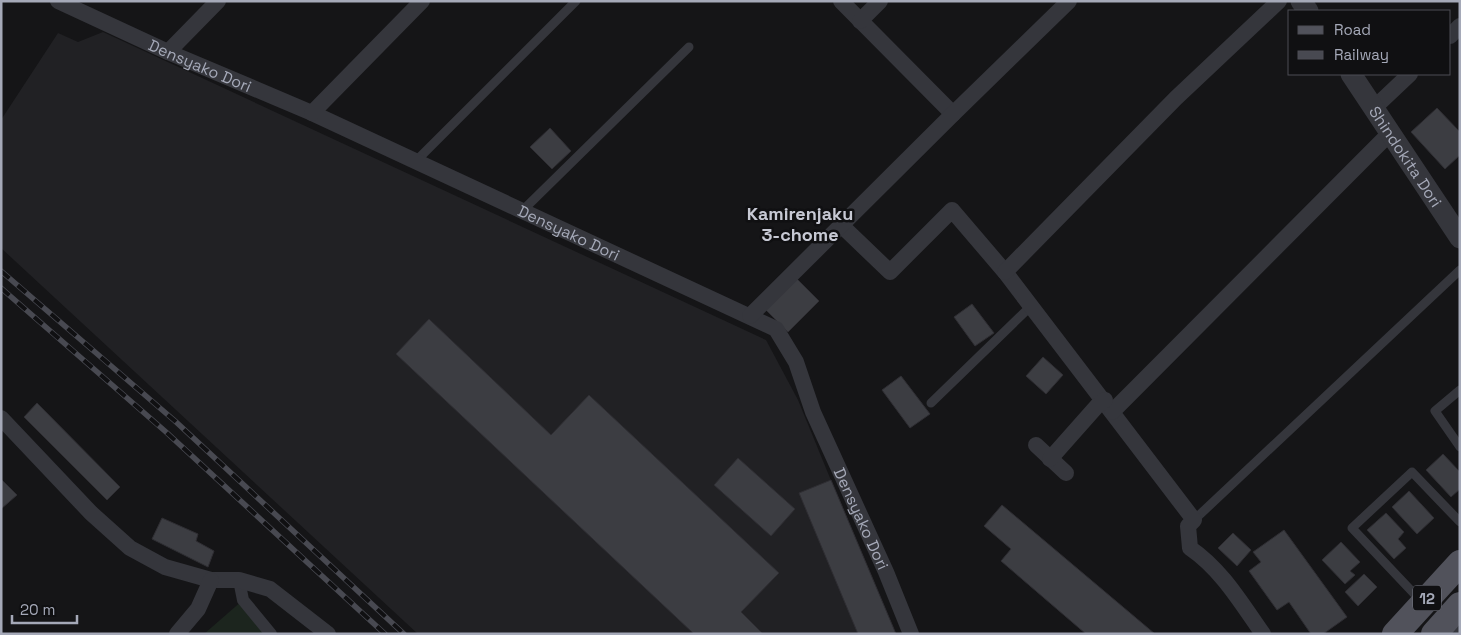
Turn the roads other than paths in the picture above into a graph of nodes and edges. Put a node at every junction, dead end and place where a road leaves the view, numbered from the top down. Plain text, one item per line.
1 (58, 1) edge
2 (218, 1) edge
3 (422, 1) edge
4 (576, 1) edge
5 (841, 1) edge
6 (880, 1) edge
7 (1069, 1) edge
8 (1279, 1) edge
9 (860, 21) junction
10 (1460, 26) edge
11 (1451, 35) edge
12 (689, 47) dead end
13 (168, 52) junction
14 (1352, 75) edge
15 (1409, 75) edge
16 (1374, 108) junction
17 (312, 113) junction
18 (952, 114) junction
19 (1390, 133) junction
20 (415, 162) junction
21 (521, 212) junction
22 (841, 225) junction
23 (1460, 238) edge
24 (1460, 270) edge
25 (1005, 272) junction
26 (1031, 306) junction
27 (750, 316) junction
28 (1460, 390) edge
29 (931, 403) dead end
30 (1108, 406) junction
31 (1, 418) edge
32 (1036, 445) dead end
33 (1460, 447) edge
34 (1050, 458) junction
35 (1066, 473) dead end
36 (1194, 520) junction
37 (1460, 522) edge
38 (1460, 563) edge
39 (211, 580) junction
40 (239, 580) junction
41 (1423, 603) junction
42 (1460, 605) edge
43 (177, 634) edge
44 (271, 634) edge
45 (328, 634) edge
46 (911, 634) edge
47 (1263, 634) edge
48 (1395, 634) edge
49 (1434, 634) edge

1 - 13 street, Densyako Dori
2 - 13 street
3 - 17 street
4 - 20 lane
5 - 9 street
6 - 9 street
7 - 18 street
8 - 25 street
9 - 18 street
10 - 11 street
12 - 21 lane
13 - 17 street, Densyako Dori
14 - 16 street, Shindokita Dori
15 - 16 street
16 - 19 street, Shindokita Dori
17 - 20 street, Densyako Dori
18 - 22 street
19 - 23 street, Shindokita Dori
19 - 30 street
20 - 21 street, Densyako Dori
21 - 27 street, Densyako Dori
22 - 25 street
22 - 27 street
24 - 36 lane
25 - 26 street
26 - 29 lane
26 - 30 street
27 - 46 street, Densyako Dori
28 - 33 lane
30 - 34 street
30 - 36 street
31 - 39 street
32 - 34 street
34 - 35 street
36 - 47 street
37 - 41 lane
38 - 41 main road, 12
39 - 40 street
39 - 43 street
40 - 44 street
40 - 45 street
41 - 48 main road, 12
42 - 49 main road, 12

